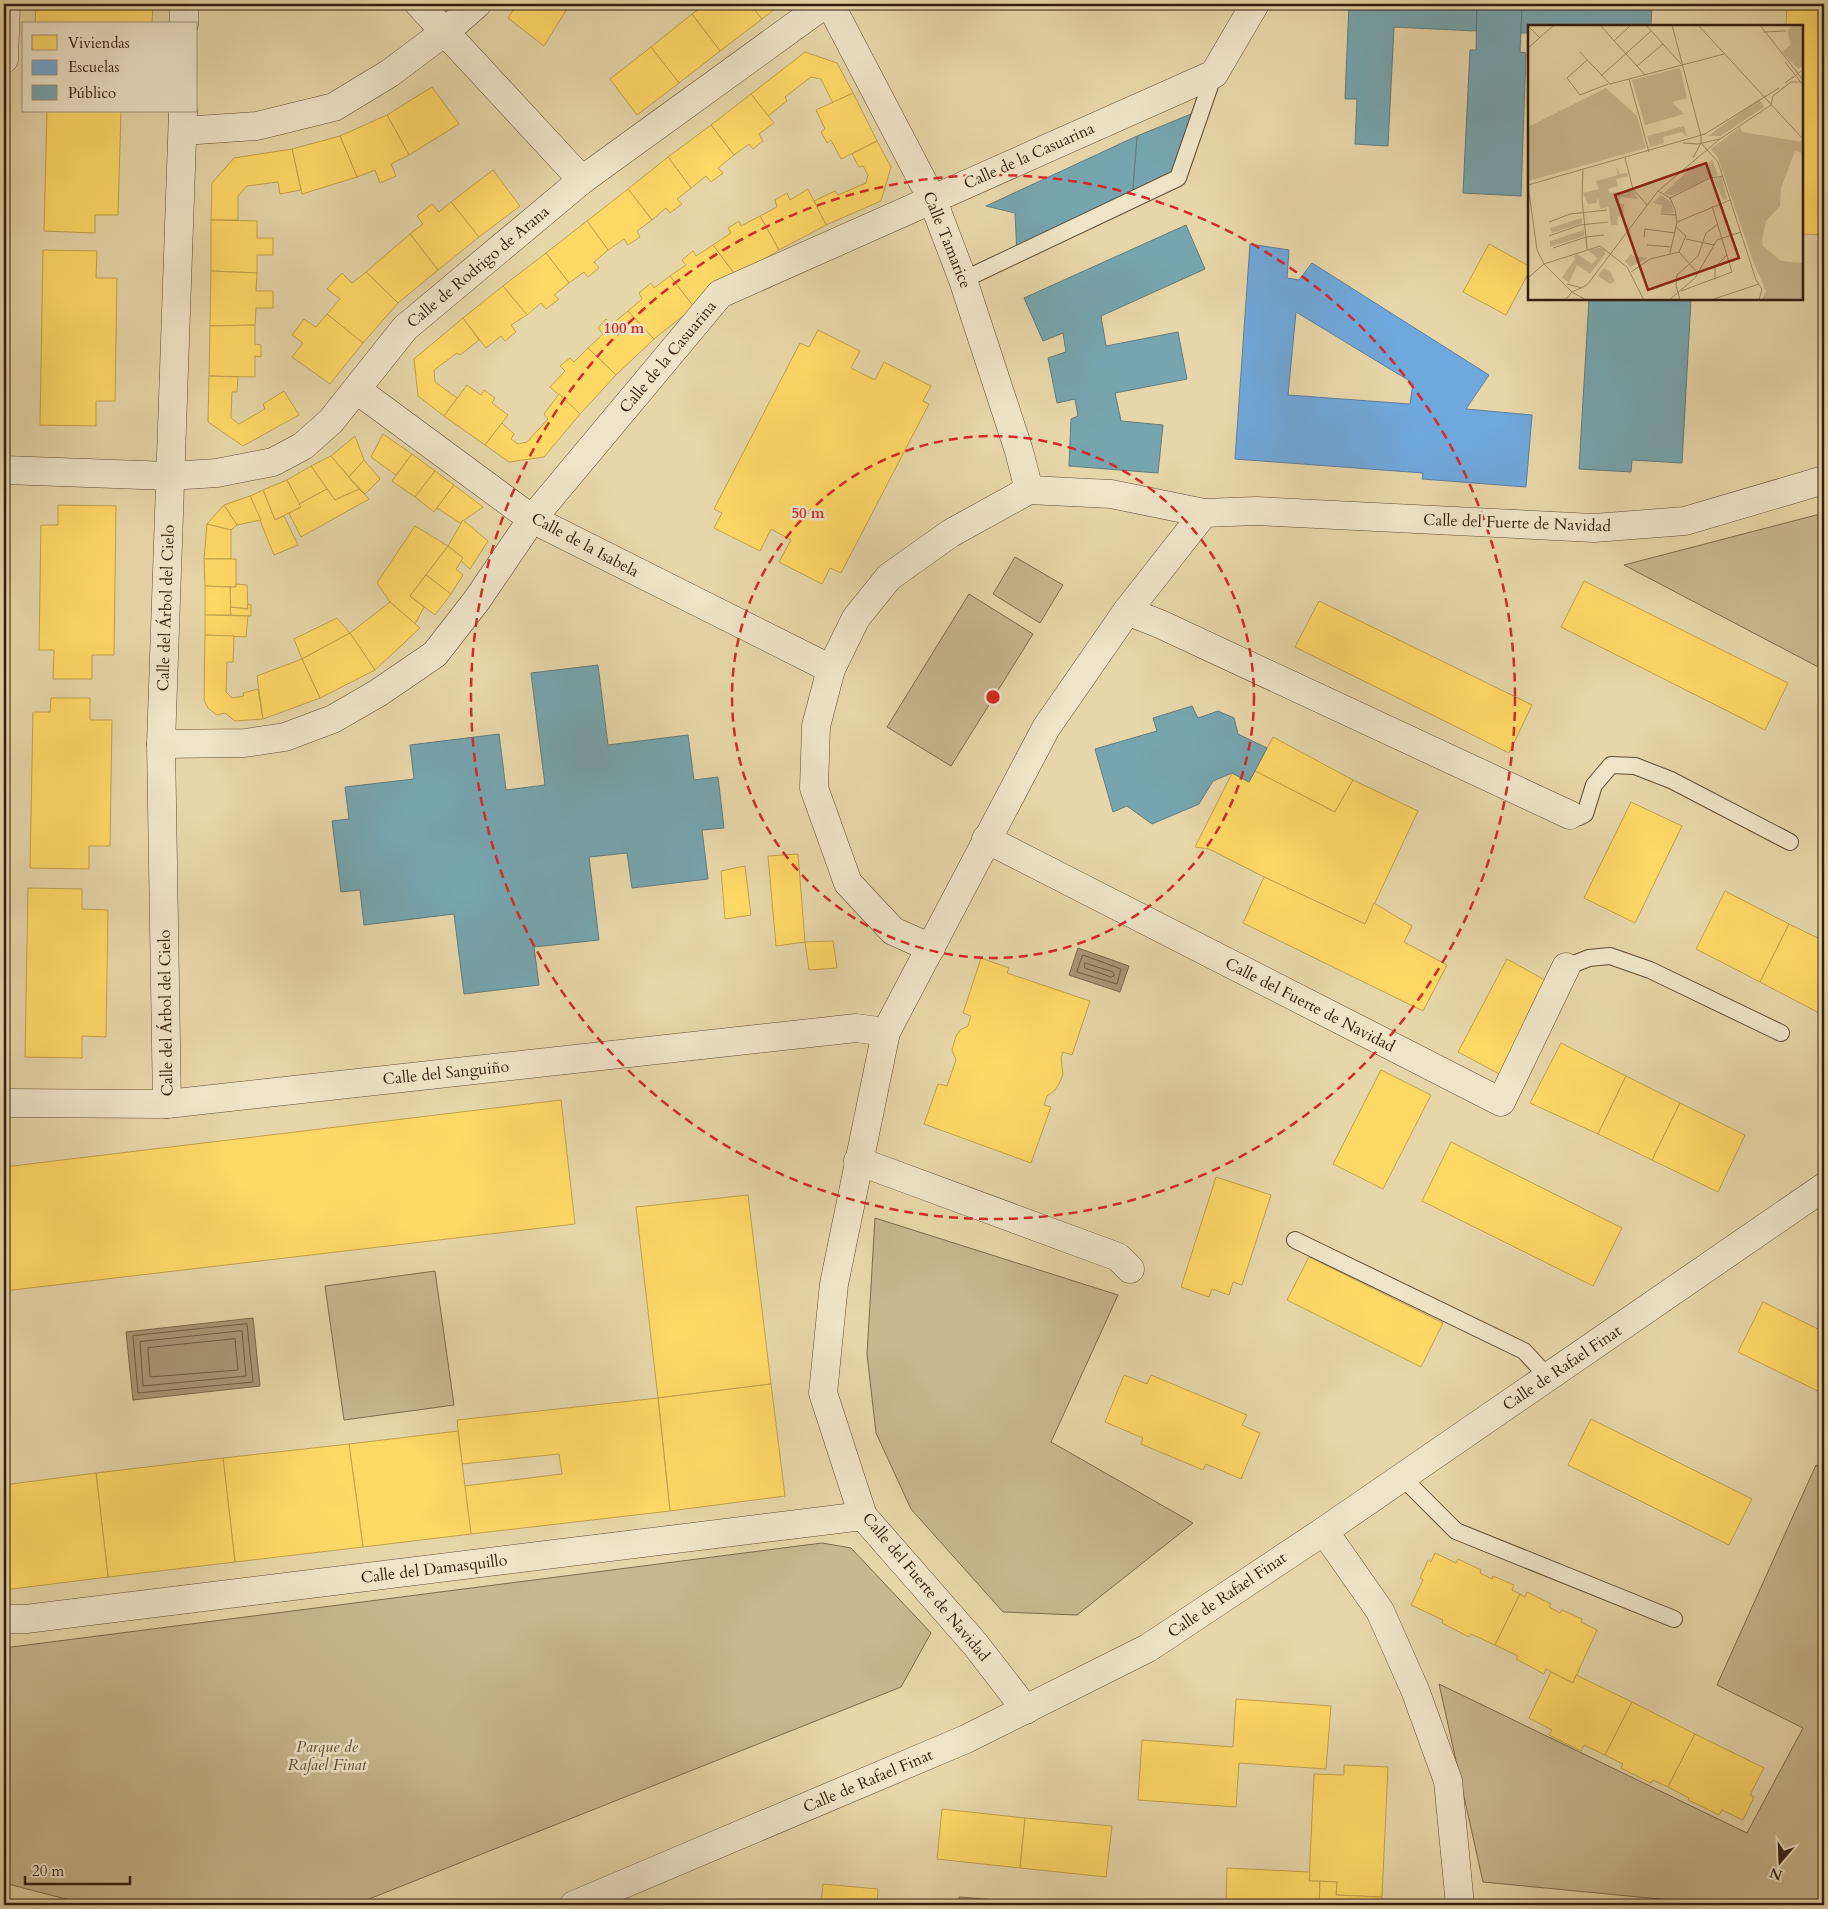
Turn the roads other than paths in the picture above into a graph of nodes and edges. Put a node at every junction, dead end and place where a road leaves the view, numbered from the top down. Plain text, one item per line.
1 (6, 4) edge
2 (184, 4) edge
3 (419, 4) edge
4 (477, 4) edge
5 (825, 4) edge
6 (830, 4) edge
7 (1255, 4) edge
8 (184, 22) edge
9 (446, 31) junction
10 (4, 48) edge
11 (22, 49) edge
12 (4, 59) edge
13 (1214, 74) junction
14 (183, 121) edge
15 (582, 180) junction
16 (933, 201) junction
17 (963, 280) junction
18 (357, 390) junction
19 (4, 470) edge
20 (170, 476) junction
21 (1824, 480) edge
22 (1029, 490) junction
23 (1204, 513) junction
24 (532, 519) junction
25 (1126, 611) junction
26 (831, 669) junction
27 (162, 744) junction
28 (1570, 815) joint
29 (986, 839) junction
30 (1790, 842) dead end
31 (931, 948) junction
32 (1566, 967) joint
33 (886, 1032) junction
34 (1781, 1033) dead end
35 (4, 1103) edge
36 (167, 1104) junction
37 (858, 1161) junction
38 (1824, 1187) edge
39 (1295, 1240) dead end
40 (1130, 1269) dead end
41 (1548, 1377) junction
42 (1402, 1477) junction
43 (863, 1516) junction
44 (1324, 1531) junction
45 (4, 1619) edge
46 (1674, 1619) dead end
47 (1026, 1710) junction
48 (586, 1903) edge
49 (1460, 1905) edge

1 - 10 street
2 - 8 street
3 - 9 street
4 - 9 street
5 - 15 street, Calle de Rodrigo de Arana
6 - 16 street, Calle Tamarice
7 - 13 street
9 - 14 street
9 - 15 street
10 - 11 street
10 - 12 street
13 - 16 street, Calle de la Casuarina
13 - 17 lane
14 - 20 street, Calle del Árbol del Cielo
15 - 18 street, Calle de Rodrigo de Arana
16 - 17 street, Calle Tamarice
16 - 24 street, Calle de la Casuarina
17 - 22 street, Calle Tamarice
18 - 20 street, Calle de Rodrigo de Arana
18 - 24 street, Calle de la Isabela
19 - 20 street, Calle de Rodrigo de Arana
20 - 27 street, Calle del Árbol del Cielo
21 - 23 street, Calle del Fuerte de Navidad
22 - 23 street, Calle del Fuerte de Navidad
22 - 26 street
23 - 25 street, Calle del Fuerte de Navidad
24 - 26 street, Calle de la Isabela
24 - 27 street, Calle de la Casuarina
25 - 28 street
25 - 29 street, Calle del Fuerte de Navidad
26 - 31 street
27 - 36 street, Calle del Árbol del Cielo
28 - 30 lane
29 - 31 street, Calle del Fuerte de Navidad
29 - 32 street, Calle del Fuerte de Navidad
31 - 33 street, Calle del Fuerte de Navidad
32 - 34 lane
33 - 36 street, Calle del Sanguiño
33 - 37 street, Calle del Fuerte de Navidad
35 - 36 street, Calle del Sanguiño
37 - 40 street
37 - 43 street, Calle del Fuerte de Navidad
38 - 41 street, Calle de Rafael Finat
39 - 41 lane
41 - 42 street, Calle de Rafael Finat
42 - 44 street, Calle de Rafael Finat
42 - 46 lane
43 - 45 street, Calle del Damasquillo
43 - 47 street, Calle del Fuerte de Navidad
44 - 47 street, Calle de Rafael Finat
44 - 49 street
47 - 48 street, Calle de Rafael Finat

